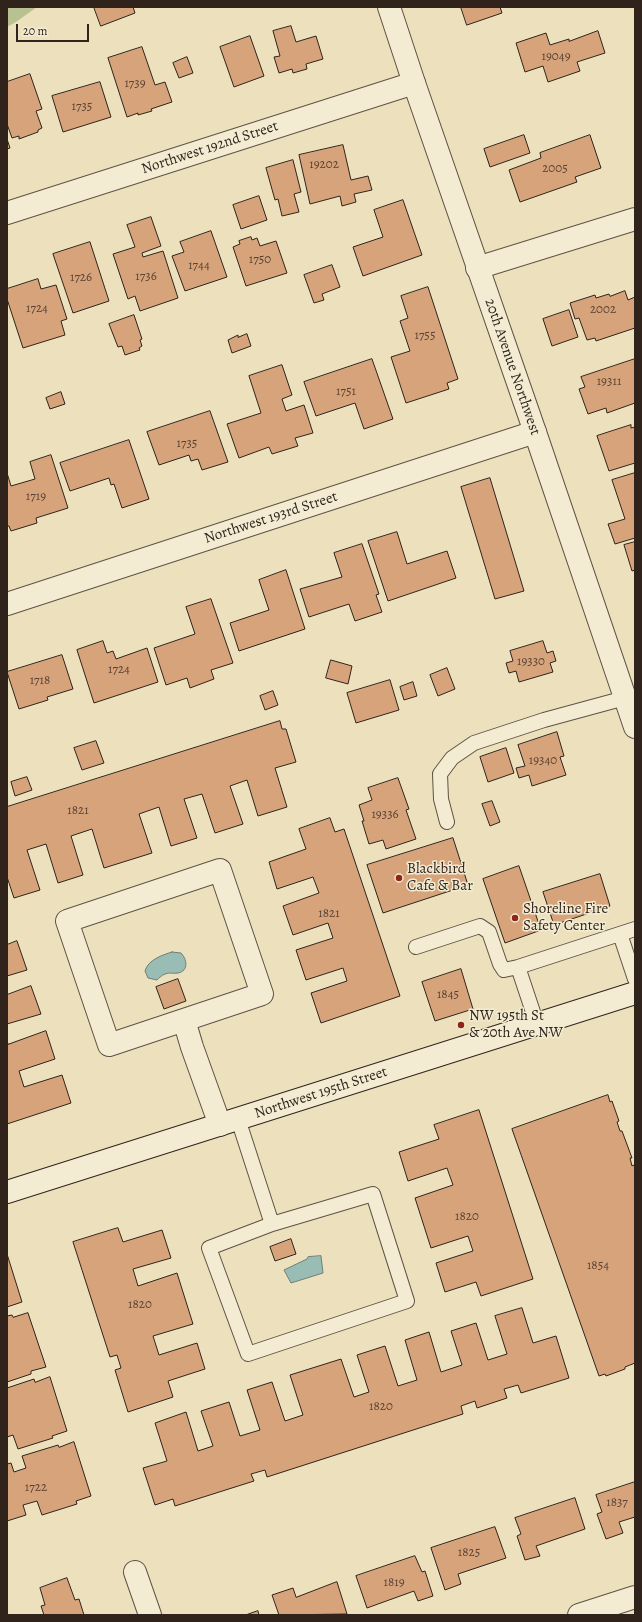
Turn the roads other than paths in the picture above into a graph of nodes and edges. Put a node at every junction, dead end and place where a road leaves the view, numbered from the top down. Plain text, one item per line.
1 (389, 7) edge
2 (414, 83) junction
3 (7, 213) edge
4 (635, 219) edge
5 (477, 268) junction
6 (535, 432) junction
7 (7, 604) edge
8 (625, 698) junction
9 (635, 727) edge
10 (447, 822) dead end
11 (635, 929) edge
12 (620, 934) junction
13 (416, 947) dead end
14 (518, 967) junction
15 (635, 979) edge
16 (635, 993) edge
17 (184, 1020) junction
18 (537, 1024) junction
19 (229, 1122) junction
20 (7, 1192) edge
21 (272, 1224) junction
22 (135, 1572) dead end
23 (635, 1597) edge
24 (150, 1615) edge
25 (579, 1615) edge

1 - 2 street, 20th Avenue Northwest
2 - 3 street, Northwest 192nd Street
2 - 5 street, 20th Avenue Northwest
4 - 5 street
5 - 6 street, 20th Avenue Northwest
6 - 7 street, Northwest 193rd Street
6 - 8 street, 20th Avenue Northwest
8 - 9 street, 20th Avenue Northwest
8 - 10 lane
11 - 12 lane
12 - 14 lane
12 - 15 lane
13 - 14 lane
14 - 18 lane
16 - 18 street, Northwest 195th Street
17 - 17 street
17 - 19 street
18 - 19 street, Northwest 195th Street
19 - 20 street, Northwest 195th Street
19 - 21 lane
21 - 21 lane
22 - 24 street
23 - 25 street

